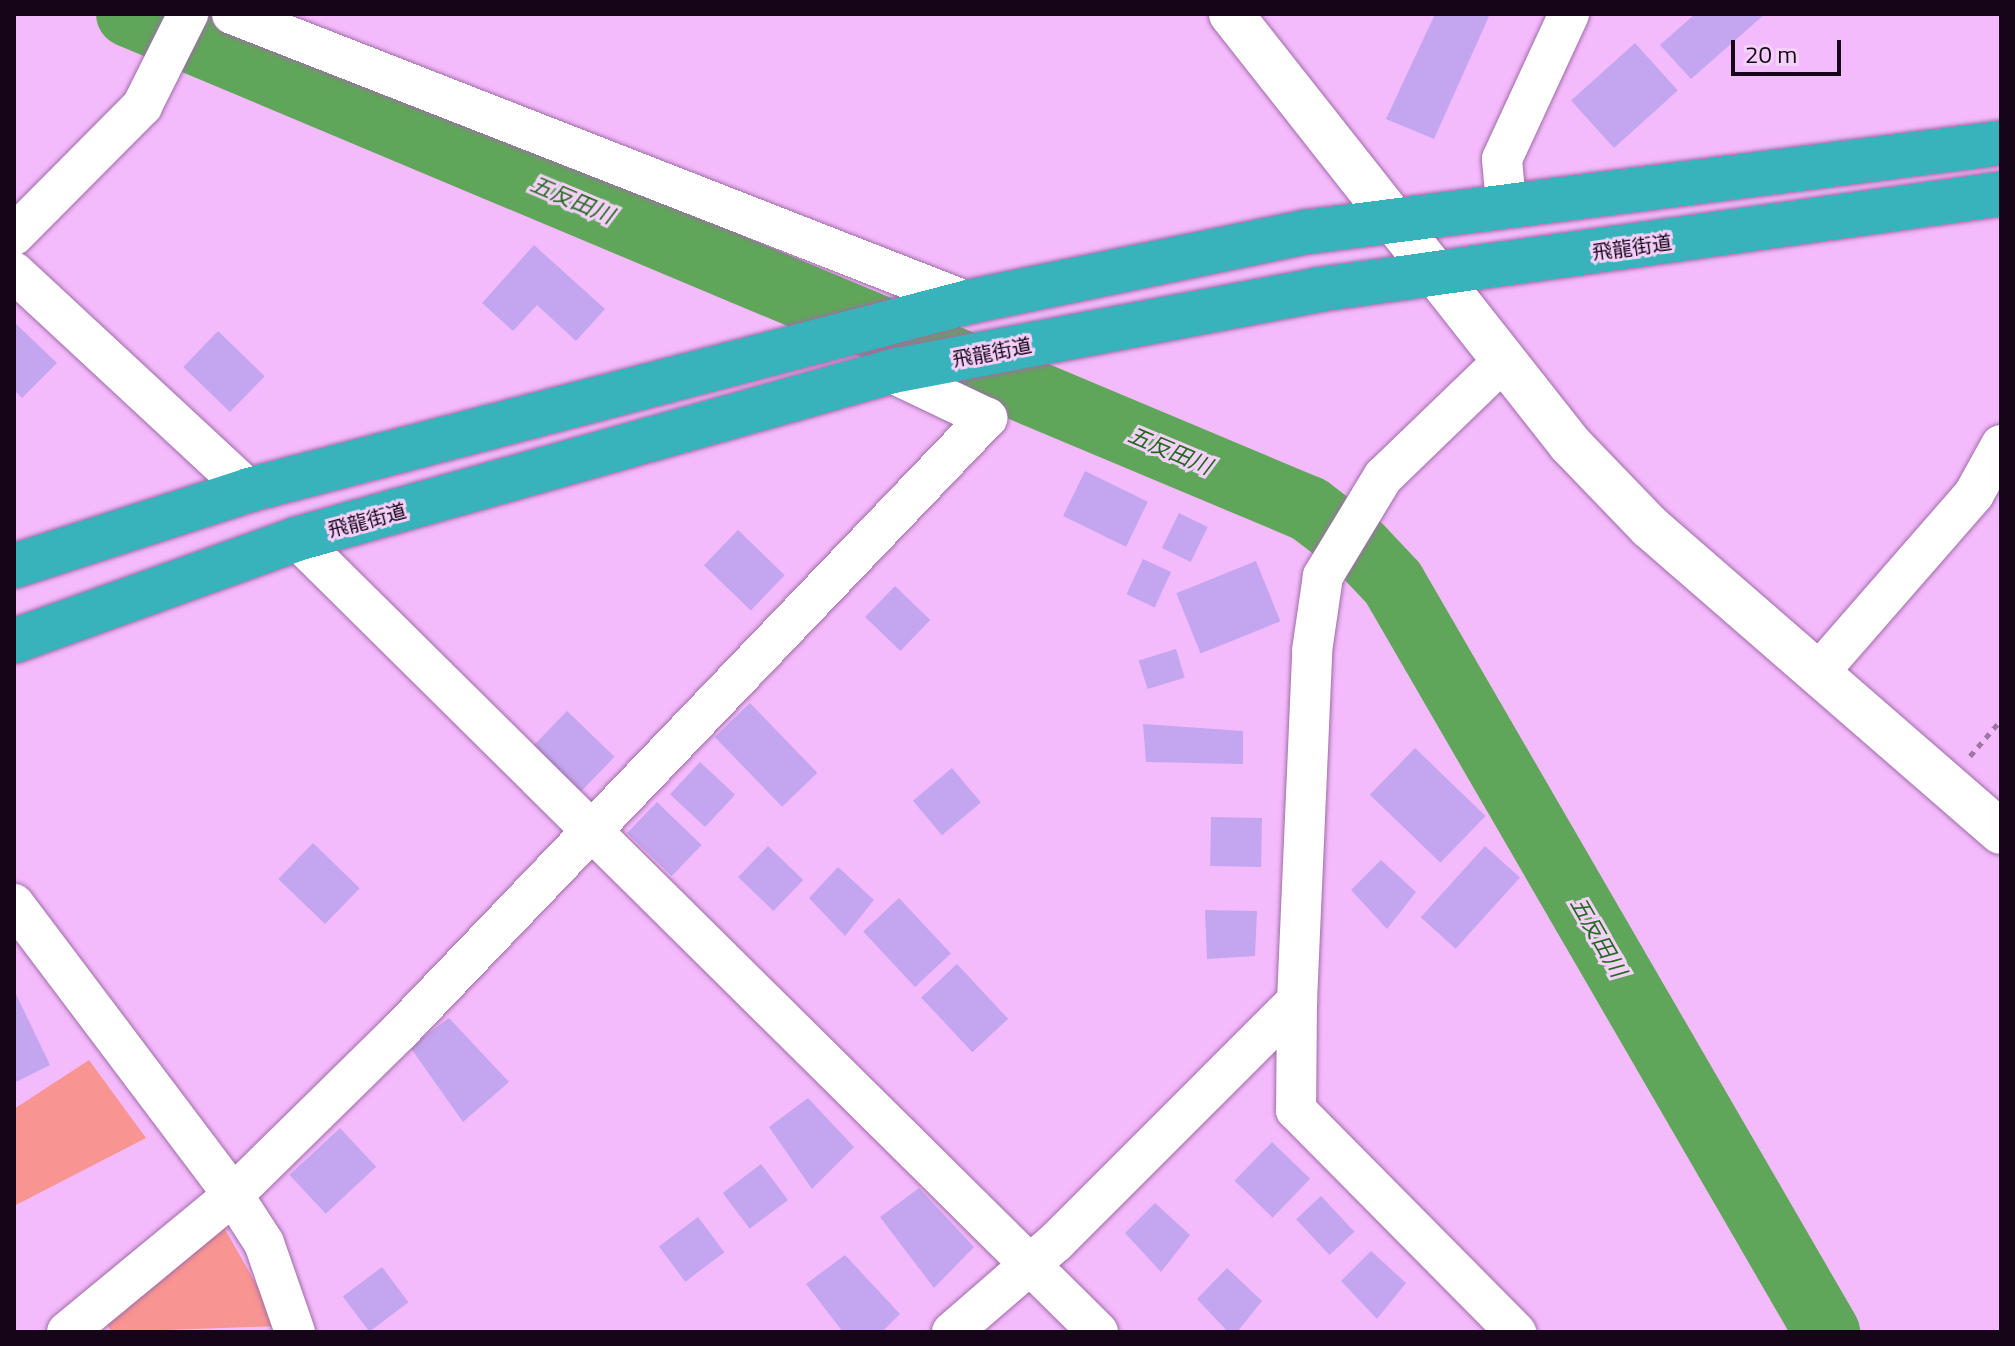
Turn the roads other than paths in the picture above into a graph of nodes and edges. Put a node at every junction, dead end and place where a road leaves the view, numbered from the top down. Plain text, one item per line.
1 (188, 14) edge
2 (232, 14) edge
3 (1231, 14) edge
4 (1569, 14) edge
5 (2001, 143) edge
6 (2001, 194) edge
7 (1506, 204) junction
8 (1398, 219) junction
9 (14, 235) edge
10 (14, 272) edge
11 (1430, 274) junction
12 (959, 306) junction
13 (1501, 363) junction
14 (892, 372) junction
15 (2001, 445) edge
16 (249, 490) junction
17 (1987, 505) edge
18 (297, 539) junction
19 (14, 566) edge
20 (14, 641) edge
21 (1818, 673) junction
22 (2001, 832) edge
23 (586, 833) junction
24 (14, 904) edge
25 (1297, 1001) junction
26 (233, 1195) junction
27 (1029, 1266) junction
28 (67, 1332) edge
29 (295, 1332) edge
30 (952, 1332) edge
31 (1098, 1332) edge
32 (1516, 1332) edge

1 - 9 street
2 - 12 street
3 - 8 street
4 - 7 street
5 - 7 highway
6 - 11 highway, 飛龍街道
7 - 8 highway
8 - 11 street
8 - 12 highway
10 - 16 street
11 - 13 street
11 - 14 highway, 飛龍街道
12 - 16 highway
13 - 21 street
13 - 25 street
14 - 18 highway, 飛龍街道
14 - 23 street
15 - 17 street
16 - 19 highway
17 - 21 street
18 - 20 highway, 飛龍街道
18 - 23 street
21 - 22 street
23 - 26 street
23 - 27 street
24 - 26 street
25 - 27 street
25 - 32 street
26 - 28 street
26 - 29 street
27 - 30 street
27 - 31 street

